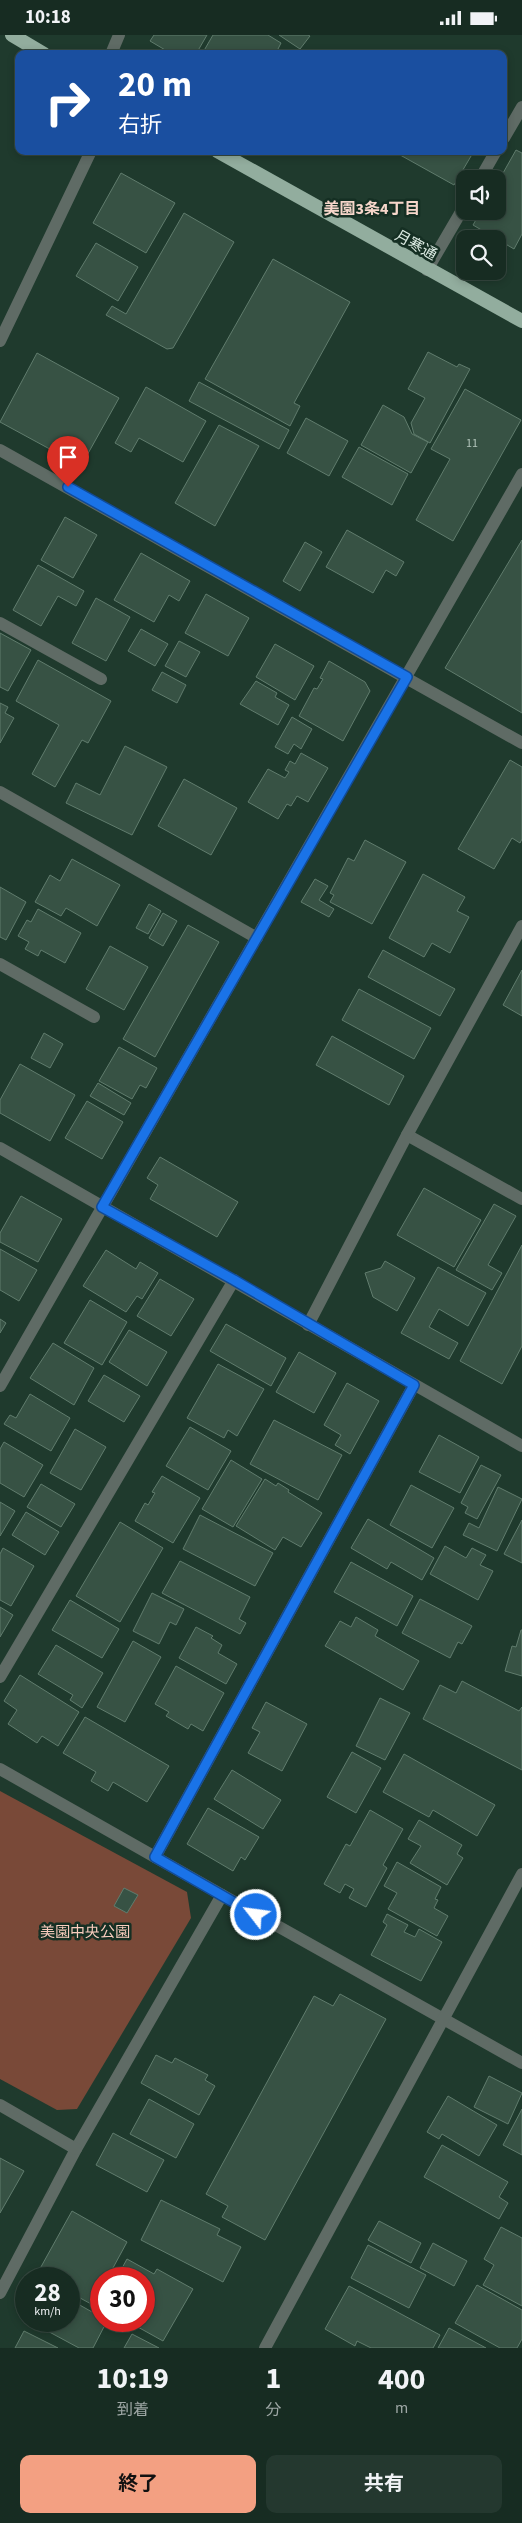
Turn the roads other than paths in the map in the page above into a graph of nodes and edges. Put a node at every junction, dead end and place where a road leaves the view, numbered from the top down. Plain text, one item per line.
1 (12, 35) edge
2 (119, 35) edge
3 (37, 50) edge
4 (113, 50) edge
5 (522, 107) edge
6 (507, 133) edge
7 (89, 155) edge
8 (224, 155) edge
9 (494, 155) edge
10 (485, 170) edge
11 (456, 220) edge
12 (427, 270) junction
13 (522, 321) edge
14 (0, 341) edge
15 (0, 450) edge
16 (522, 474) edge
17 (0, 623) edge
18 (407, 677) junction
19 (101, 679) dead end
20 (522, 743) edge
21 (0, 792) edge
22 (522, 926) edge
23 (258, 938) junction
24 (0, 964) edge
25 (94, 1017) dead end
26 (408, 1135) junction
27 (0, 1148) edge
28 (522, 1199) edge
29 (102, 1207) junction
30 (234, 1280) junction
31 (308, 1325) junction
32 (414, 1385) junction
33 (0, 1386) edge
34 (522, 1446) edge
35 (0, 1677) edge
36 (0, 1769) edge
37 (155, 1857) junction
38 (522, 1874) edge
39 (222, 1895) junction
40 (442, 2020) junction
41 (522, 2063) edge
42 (0, 2105) edge
43 (76, 2149) junction
44 (0, 2293) edge
45 (265, 2348) edge

1 - 3 highway
2 - 4 street
5 - 6 street
7 - 14 street
8 - 12 highway, 月寒通
9 - 10 street
11 - 12 street
12 - 13 highway, 月寒通
15 - 18 street
16 - 18 street
17 - 19 street
18 - 20 street
18 - 23 street
21 - 23 street
22 - 26 street
23 - 29 street
24 - 25 street
26 - 28 street
26 - 31 street
27 - 29 street
29 - 30 street
29 - 33 street
30 - 31 street
30 - 35 street
31 - 32 street
32 - 34 street
32 - 37 street
36 - 37 street
37 - 39 street
38 - 40 street
39 - 40 street
39 - 43 street
40 - 41 street
40 - 45 street
42 - 43 street
43 - 44 street

